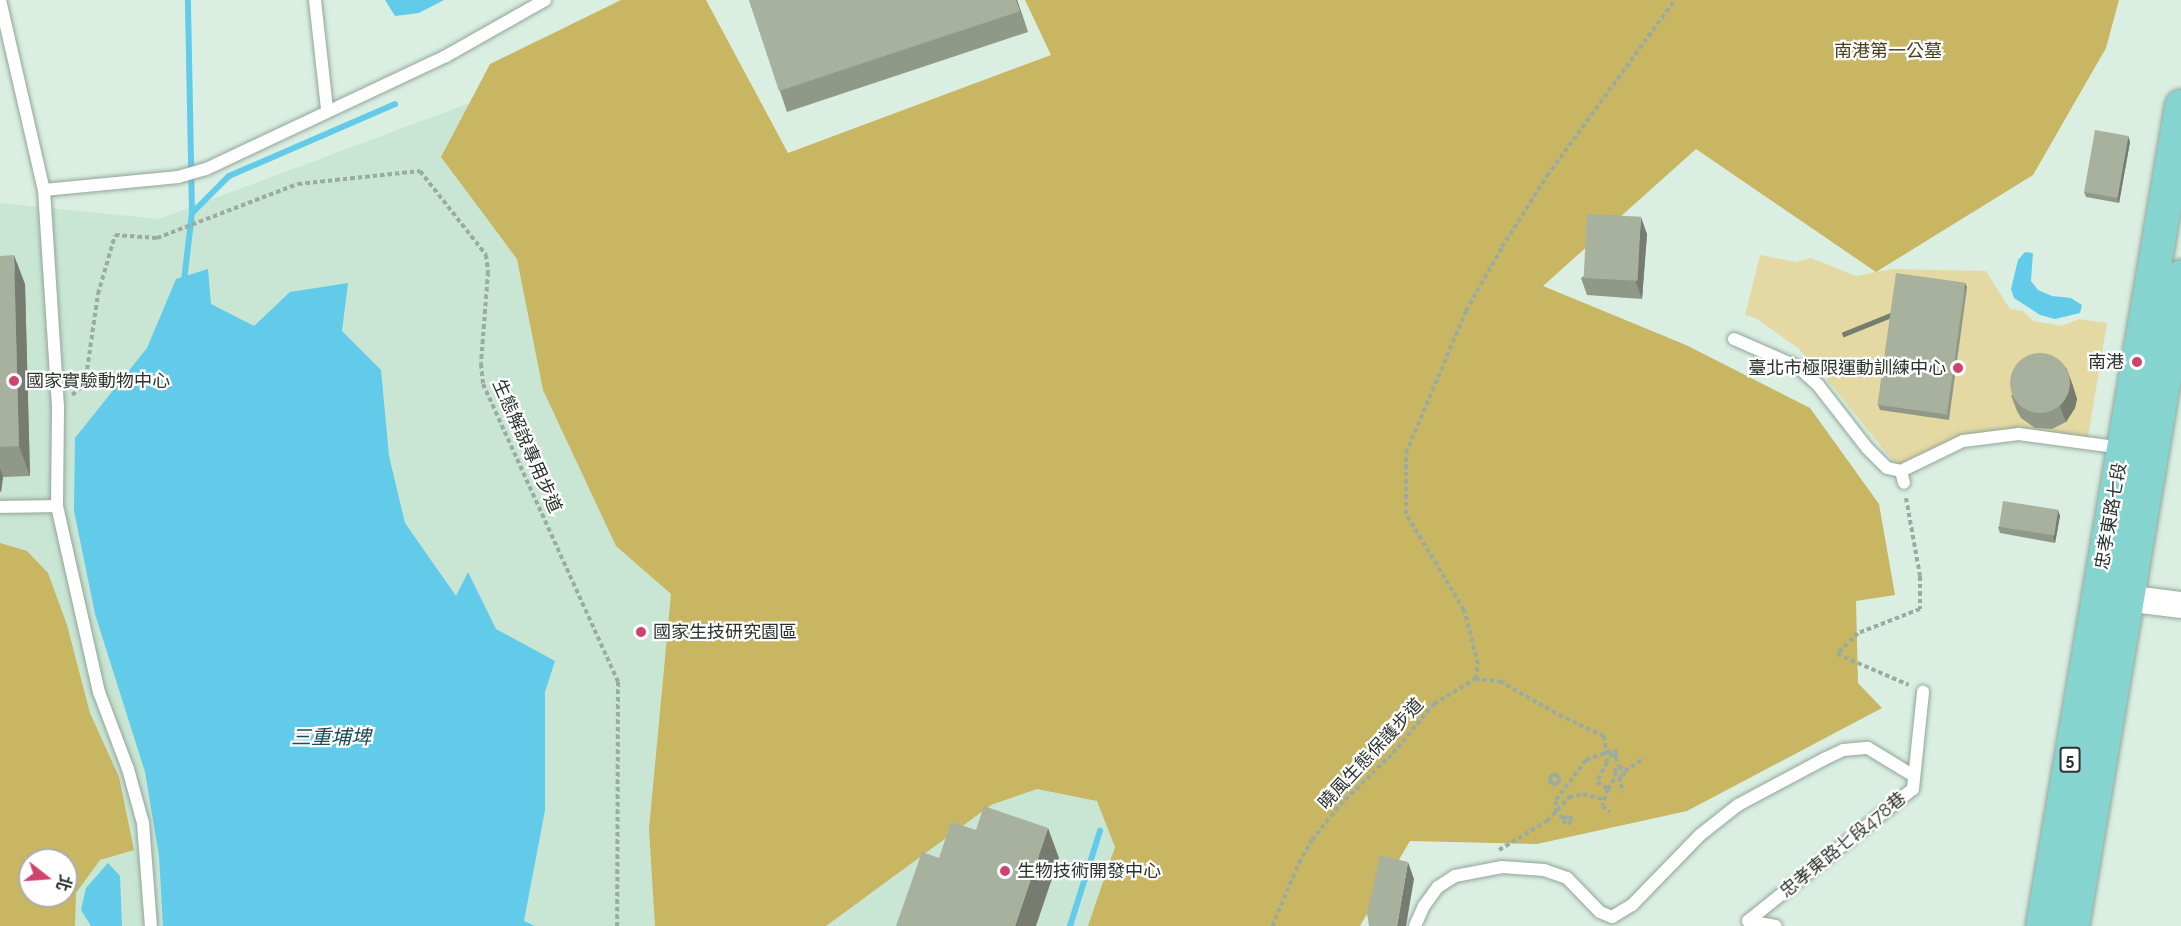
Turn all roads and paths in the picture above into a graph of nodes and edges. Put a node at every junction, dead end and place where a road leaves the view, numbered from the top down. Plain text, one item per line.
1 (0, 0) edge
2 (315, 0) edge
3 (545, 0) edge
4 (1676, 0) edge
5 (2181, 106) edge
6 (327, 110) junction
7 (44, 190) junction
8 (2181, 276) edge
9 (1734, 339) dead end
10 (58, 408) junction
11 (2123, 448) junction
12 (1903, 477) junction
13 (57, 506) junction
14 (0, 507) edge
15 (2112, 596) junction
16 (2181, 605) edge
17 (1475, 679) junction
18 (1923, 692) joint
19 (1608, 753) junction
20 (1644, 758) dead end
21 (1619, 767) junction
22 (1625, 771) junction
23 (1914, 776) junction
24 (1618, 777) junction
25 (1558, 783) dead end
26 (1564, 789) junction
27 (1608, 789) junction
28 (1623, 792) dead end
29 (1605, 800) junction
30 (1610, 812) dead end
31 (1556, 813) junction
32 (1563, 818) dead end
33 (1502, 867) junction
34 (151, 926) edge
35 (617, 926) edge
36 (1272, 926) edge
37 (1415, 926) edge
38 (1776, 926) edge
39 (2042, 926) edge
40 (2072, 926) edge

1 - 7 lane
2 - 6 lane
3 - 6 lane
4 - 17 path
5 - 11 main road, 忠孝東路七段 / 5
6 - 7 lane
7 - 10 lane
8 - 15 main road, 忠孝東路七段 / 5
9 - 12 lane
10 - 13 lane
10 - 35 path, 生態解說專用步道
11 - 12 lane
11 - 15 main road, 忠孝東路七段 / 5
12 - 18 path
13 - 14 lane
13 - 34 lane
15 - 16 street
15 - 39 main road, 忠孝東路七段 / 5
15 - 40 main road, 忠孝東路七段 / 5
17 - 19 path
17 - 36 path, 曉風生態保護步道
18 - 23 lane, 忠孝東路七段478巷
19 - 21 path
19 - 26 path
19 - 27 path
20 - 22 path
21 - 22 path
21 - 24 path
22 - 24 path
23 - 33 lane
23 - 38 lane, 忠孝東路七段478巷
24 - 27 path
24 - 28 path
25 - 26 path
26 - 31 path
27 - 29 path
29 - 30 path
29 - 31 path
31 - 32 path
31 - 33 path
33 - 37 lane

